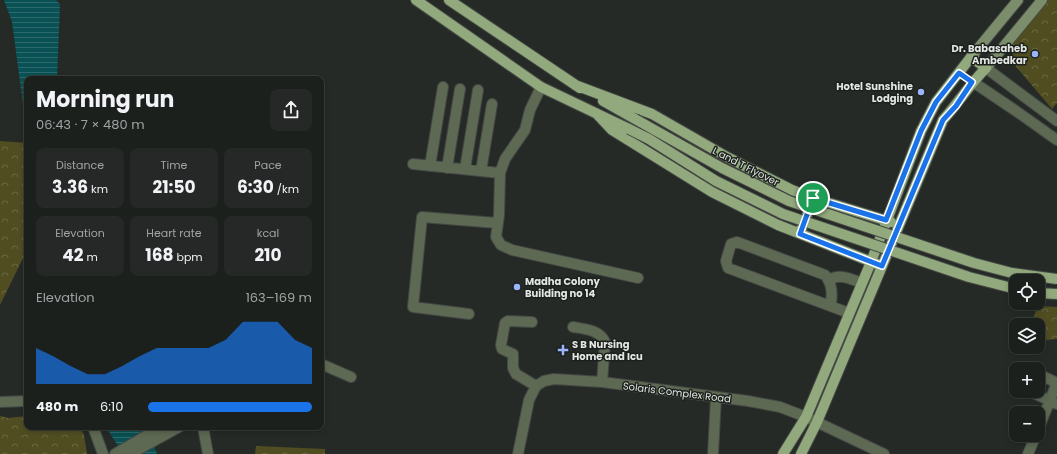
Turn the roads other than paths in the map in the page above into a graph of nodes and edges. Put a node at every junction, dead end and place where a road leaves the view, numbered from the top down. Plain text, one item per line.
1 (416, 0) edge
2 (450, 0) edge
3 (1018, 0) edge
4 (1042, 0) edge
5 (971, 58) junction
6 (986, 68) junction
7 (959, 73) junction
8 (972, 82) junction
9 (575, 85) junction
10 (443, 87) dead end
11 (541, 87) junction
12 (460, 89) dead end
13 (478, 90) dead end
14 (492, 104) dead end
15 (596, 113) junction
16 (1057, 121) edge
17 (1057, 140) edge
18 (413, 164) dead end
19 (430, 166) junction
20 (447, 168) junction
21 (465, 169) junction
22 (481, 171) junction
23 (500, 172) junction
24 (813, 198) junction
25 (886, 220) junction
26 (497, 223) junction
27 (899, 225) junction
28 (800, 234) junction
29 (871, 262) junction
30 (882, 266) junction
31 (638, 278) dead end
32 (1057, 279) edge
33 (828, 280) junction
34 (862, 284) junction
35 (1009, 287) edge
36 (1045, 293) edge
37 (1057, 294) edge
38 (831, 306) junction
39 (849, 313) junction
40 (469, 314) dead end
41 (532, 322) dead end
42 (573, 327) dead end
43 (324, 365) edge
44 (351, 377) dead end
45 (1045, 378) edge
46 (602, 382) junction
47 (536, 386) junction
48 (716, 397) junction
49 (1040, 398) edge
50 (24, 401) edge
51 (0, 402) edge
52 (1051, 405) edge
53 (806, 417) junction
54 (1045, 417) edge
55 (817, 422) junction
56 (94, 430) edge
57 (156, 430) edge
58 (174, 430) edge
59 (204, 430) edge
60 (1033, 442) edge
61 (103, 454) edge
62 (116, 454) edge
63 (130, 454) edge
64 (208, 454) edge
65 (518, 454) edge
66 (713, 454) edge
67 (783, 454) edge
68 (801, 454) edge
69 (884, 454) edge
70 (1028, 454) edge

1 - 11 main road
2 - 9 main road
3 - 5 main road
4 - 6 main road
5 - 6 main road
5 - 7 main road
6 - 8 main road
6 - 16 street
7 - 8 main road
7 - 25 main road
8 - 17 street
8 - 27 main road
9 - 24 main road
9 - 32 main road, L and T Flyover, bridge
10 - 19 street
11 - 15 main road
11 - 23 street
12 - 20 street
13 - 21 street
14 - 22 street
15 - 28 main road
15 - 35 main road, bridge
18 - 19 street
19 - 20 street
20 - 21 street
21 - 22 street
22 - 23 street
23 - 26 street
24 - 25 main road
24 - 28 main road
25 - 27 main road
25 - 29 main road
26 - 31 street
26 - 40 street
27 - 30 main road
28 - 29 main road
29 - 30 main road
29 - 34 main road
30 - 55 main road
33 - 34 street
33 - 38 street
33 - 38 street
34 - 39 main road
36 - 37 main road
38 - 39 street
39 - 53 main road
41 - 47 street
42 - 46 street
43 - 44 street
45 - 52 street
46 - 47 street, Solaris Complex Road
46 - 48 street, Solaris Complex Road
47 - 65 street
48 - 53 street, Solaris Complex Road
48 - 66 street
49 - 52 street
50 - 51 street
52 - 54 street
53 - 55 street, Solaris Complex Road
53 - 67 main road
55 - 68 main road
55 - 69 street, Solaris Complex Road
56 - 61 street
57 - 62 street
58 - 63 street
59 - 64 street
60 - 70 street

